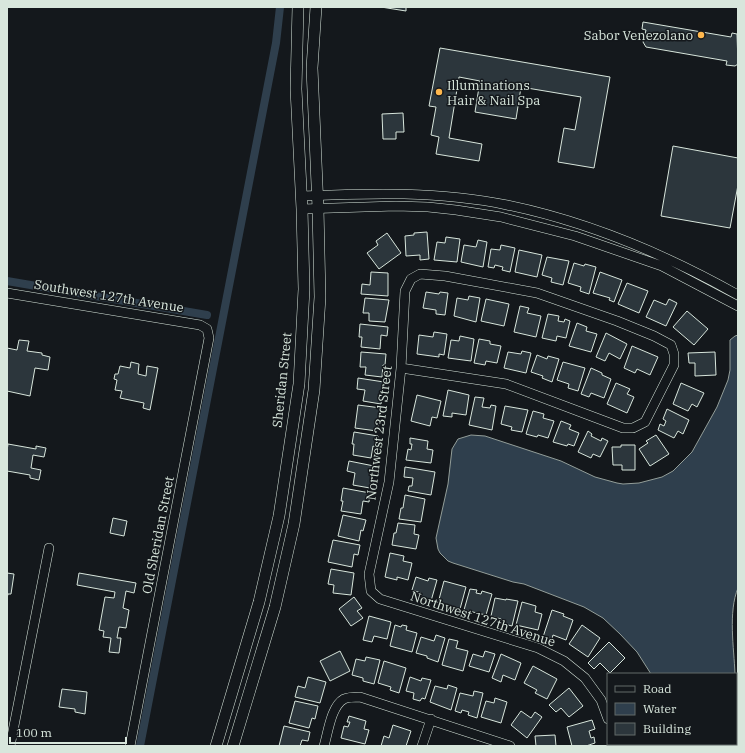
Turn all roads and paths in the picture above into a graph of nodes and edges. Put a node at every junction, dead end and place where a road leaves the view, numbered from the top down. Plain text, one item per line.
1 (298, 7) edge
2 (316, 7) edge
3 (301, 196) junction
4 (318, 196) junction
5 (318, 208) junction
6 (302, 209) junction
7 (7, 293) edge
8 (738, 295) edge
9 (738, 306) edge
10 (206, 329) joint
11 (401, 368) junction
12 (49, 548) dead end
13 (371, 590) joint
14 (607, 715) edge
15 (430, 719) junction
16 (10, 746) edge
17 (130, 746) edge
18 (216, 746) edge
19 (233, 746) edge
20 (324, 746) edge
21 (422, 746) edge
22 (510, 746) edge

1 - 3 main road, Sheridan Street
2 - 4 main road
3 - 4 street
3 - 6 main road, Sheridan Street
4 - 5 main road
4 - 8 street
5 - 6 street
5 - 9 street
5 - 19 main road
6 - 18 main road, Sheridan Street
7 - 10 street, Southwest 127th Avenue
10 - 17 street, Old Sheridan Street
11 - 11 street, Northwest 23rd Street
11 - 13 street, Northwest 23rd Street
12 - 16 street
13 - 14 street, Northwest 127th Avenue
15 - 20 street
15 - 21 street
15 - 22 street

